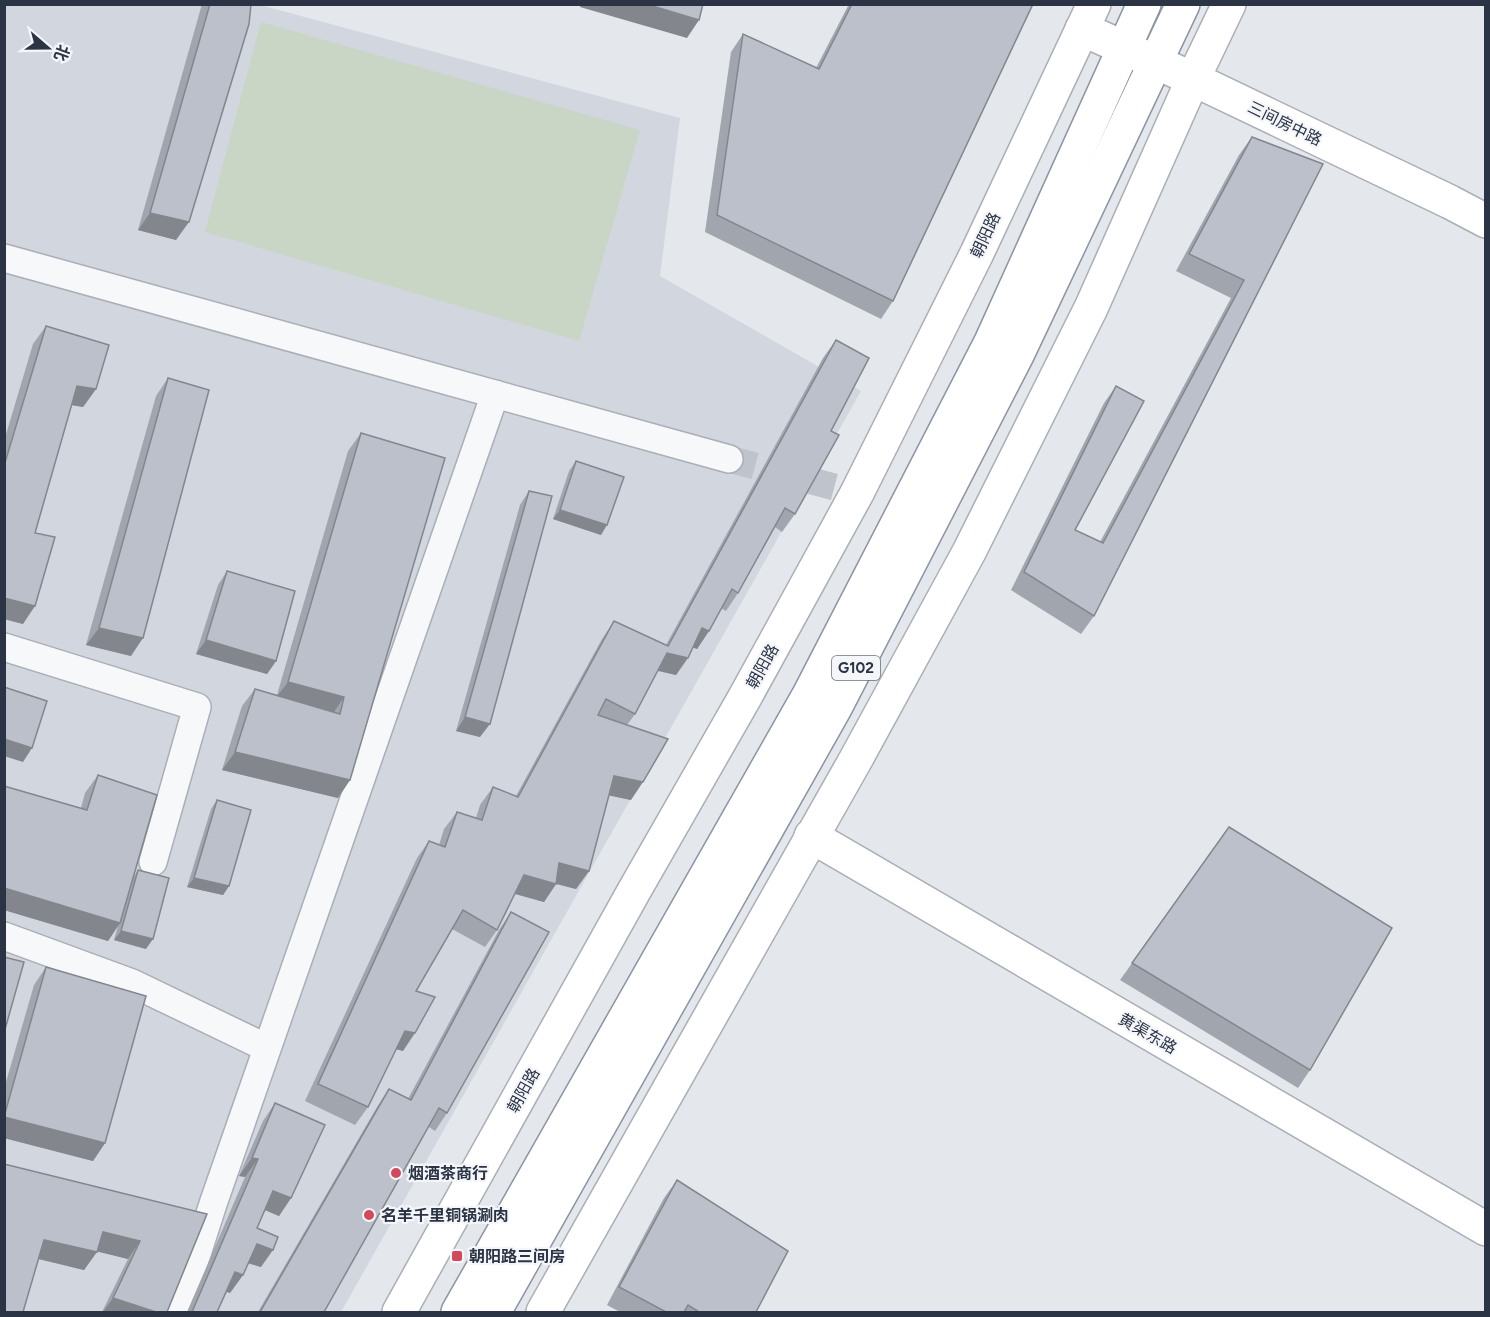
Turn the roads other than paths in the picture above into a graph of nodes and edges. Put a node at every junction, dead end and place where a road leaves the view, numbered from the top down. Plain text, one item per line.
1 (1143, 4) edge
2 (1183, 4) edge
3 (1230, 4) edge
4 (1088, 17) edge
5 (1123, 47) junction
6 (1156, 62) junction
7 (1193, 79) junction
8 (1485, 221) edge
9 (4, 258) edge
10 (495, 394) junction
11 (729, 459) tunnel mouth
12 (4, 647) edge
13 (812, 836) junction
14 (153, 862) dead end
15 (4, 936) edge
16 (267, 1048) junction
17 (1485, 1229) edge
18 (172, 1312) edge
19 (399, 1312) edge
20 (458, 1312) edge
21 (494, 1312) edge
22 (543, 1312) edge

1 - 5 main road, G102
2 - 6 main road, G102
3 - 7 main road
4 - 5 main road, 三间房中路
4 - 19 main road, 朝阳路
5 - 6 main road, 三间房中路
5 - 20 main road, G102
6 - 7 main road, 三间房中路
6 - 21 main road, G102
7 - 8 main road, 三间房中路
7 - 13 main road
9 - 10 street
10 - 11 street
10 - 16 street
12 - 14 street
13 - 17 main road, 黄渠东路
13 - 22 main road
15 - 16 street
16 - 18 street

